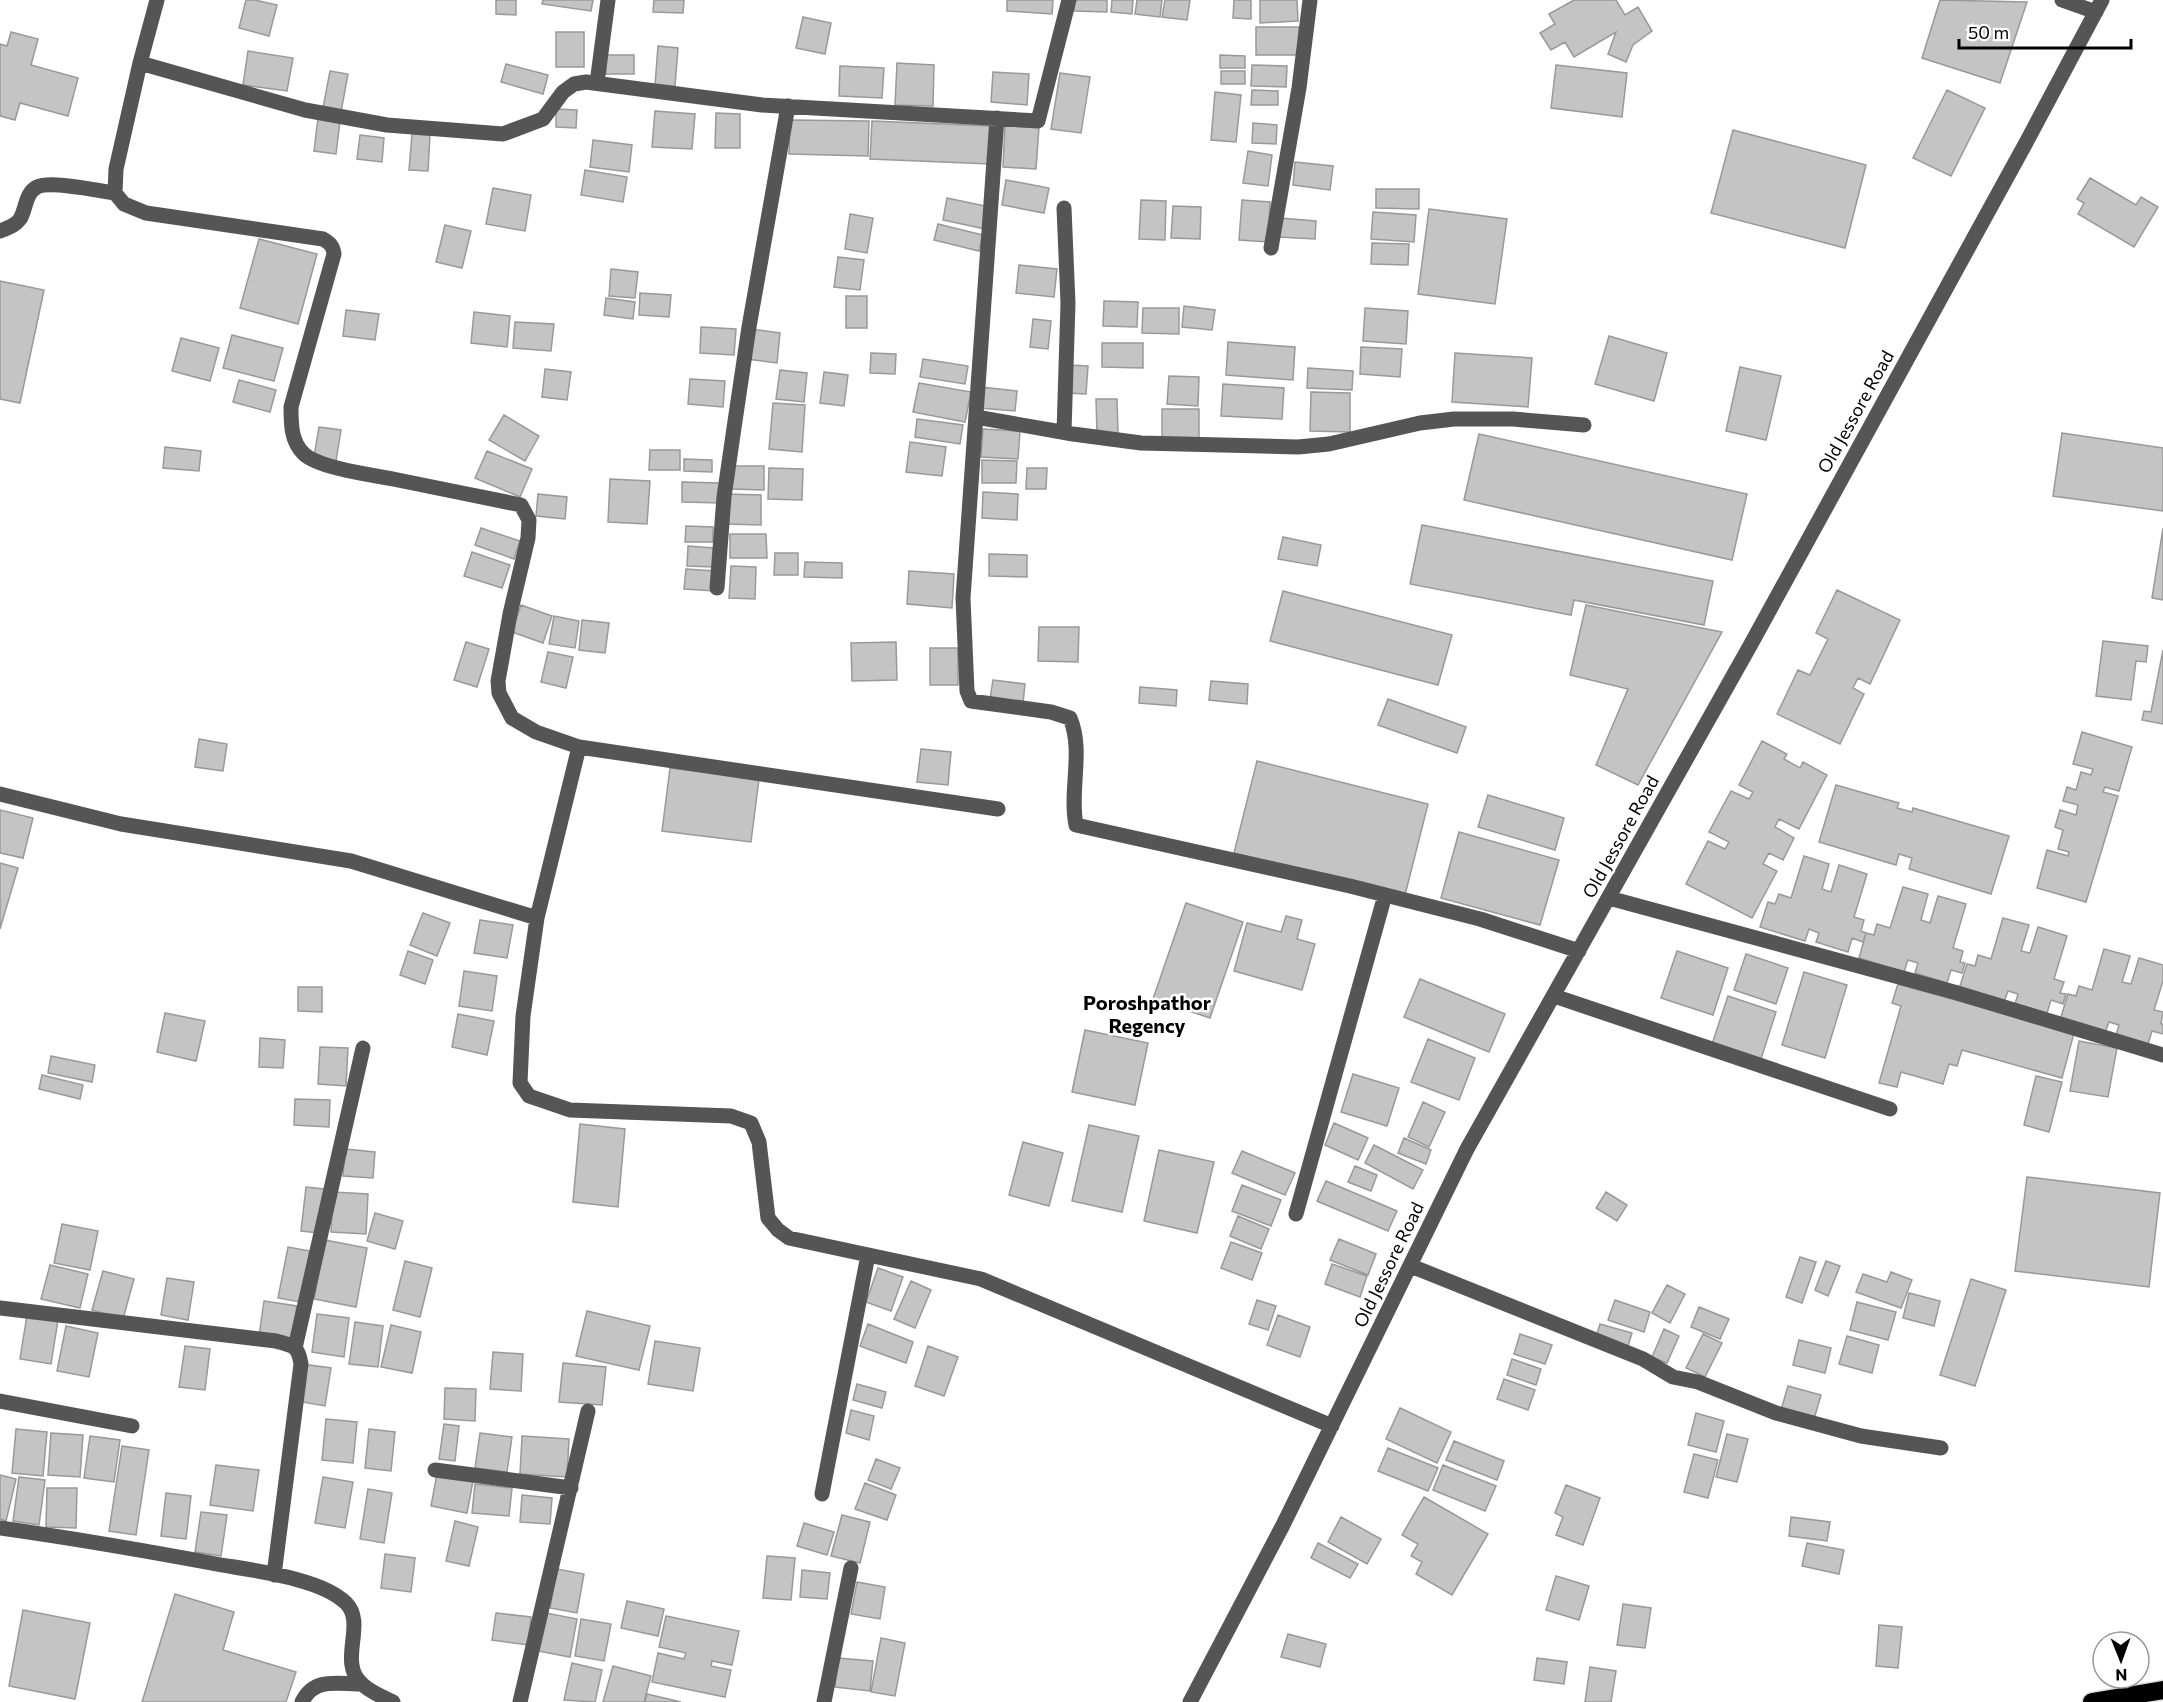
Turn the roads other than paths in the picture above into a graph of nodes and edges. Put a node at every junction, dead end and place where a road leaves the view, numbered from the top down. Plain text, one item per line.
1 (157, 0) edge
2 (608, 0) edge
3 (1069, 0) edge
4 (1310, 0) edge
5 (2062, 0) edge
6 (2099, 6) edge
7 (140, 63) junction
8 (597, 83) junction
9 (788, 106) junction
10 (997, 118) junction
11 (115, 193) junction
12 (1064, 208) dead end
13 (0, 231) edge
14 (1271, 248) dead end
15 (976, 417) junction
16 (1584, 425) dead end
17 (1064, 432) junction
18 (717, 588) dead end
19 (579, 747) junction
20 (0, 794) edge
21 (998, 809) dead end
22 (1385, 895) junction
23 (1609, 898) junction
24 (537, 918) junction
25 (1579, 951) junction
26 (1554, 996) junction
27 (363, 1048) dead end
28 (2163, 1054) edge
29 (1890, 1109) dead end
30 (1296, 1214) dead end
31 (868, 1255) junction
32 (1411, 1266) junction
33 (0, 1308) edge
34 (295, 1348) junction
35 (0, 1401) edge
36 (588, 1412) dead end
37 (132, 1426) dead end
38 (1332, 1426) junction
39 (1941, 1448) dead end
40 (435, 1470) dead end
41 (571, 1488) junction
42 (822, 1494) dead end
43 (0, 1528) edge
44 (851, 1568) dead end
45 (274, 1575) junction
46 (361, 1684) junction
47 (2163, 1690) edge
48 (302, 1702) edge
49 (393, 1702) edge
50 (520, 1702) edge
51 (824, 1702) edge
52 (1190, 1702) edge
53 (2092, 1702) edge

1 - 7 street
2 - 8 street
3 - 10 street
4 - 14 street
5 - 6 street
6 - 23 street, Old Jessore Road
7 - 8 street
7 - 11 street
8 - 9 street
9 - 10 street
9 - 18 street
10 - 15 street
11 - 13 street
11 - 19 street
12 - 17 street
15 - 17 street
15 - 22 street
16 - 17 street
19 - 21 street
19 - 24 street
20 - 24 street
22 - 25 street
22 - 30 street
23 - 25 street, Old Jessore Road
23 - 28 street
24 - 31 street
25 - 26 street, Old Jessore Road
26 - 29 street
26 - 32 street, Old Jessore Road
27 - 34 street
31 - 38 street
31 - 42 street
32 - 38 street, Old Jessore Road
32 - 39 street
33 - 34 street
34 - 45 street
35 - 37 street
36 - 41 street
38 - 52 street, Old Jessore Road
40 - 41 street
41 - 50 street
43 - 45 street
44 - 51 street
45 - 46 street
46 - 48 street
46 - 49 street
47 - 53 highway

